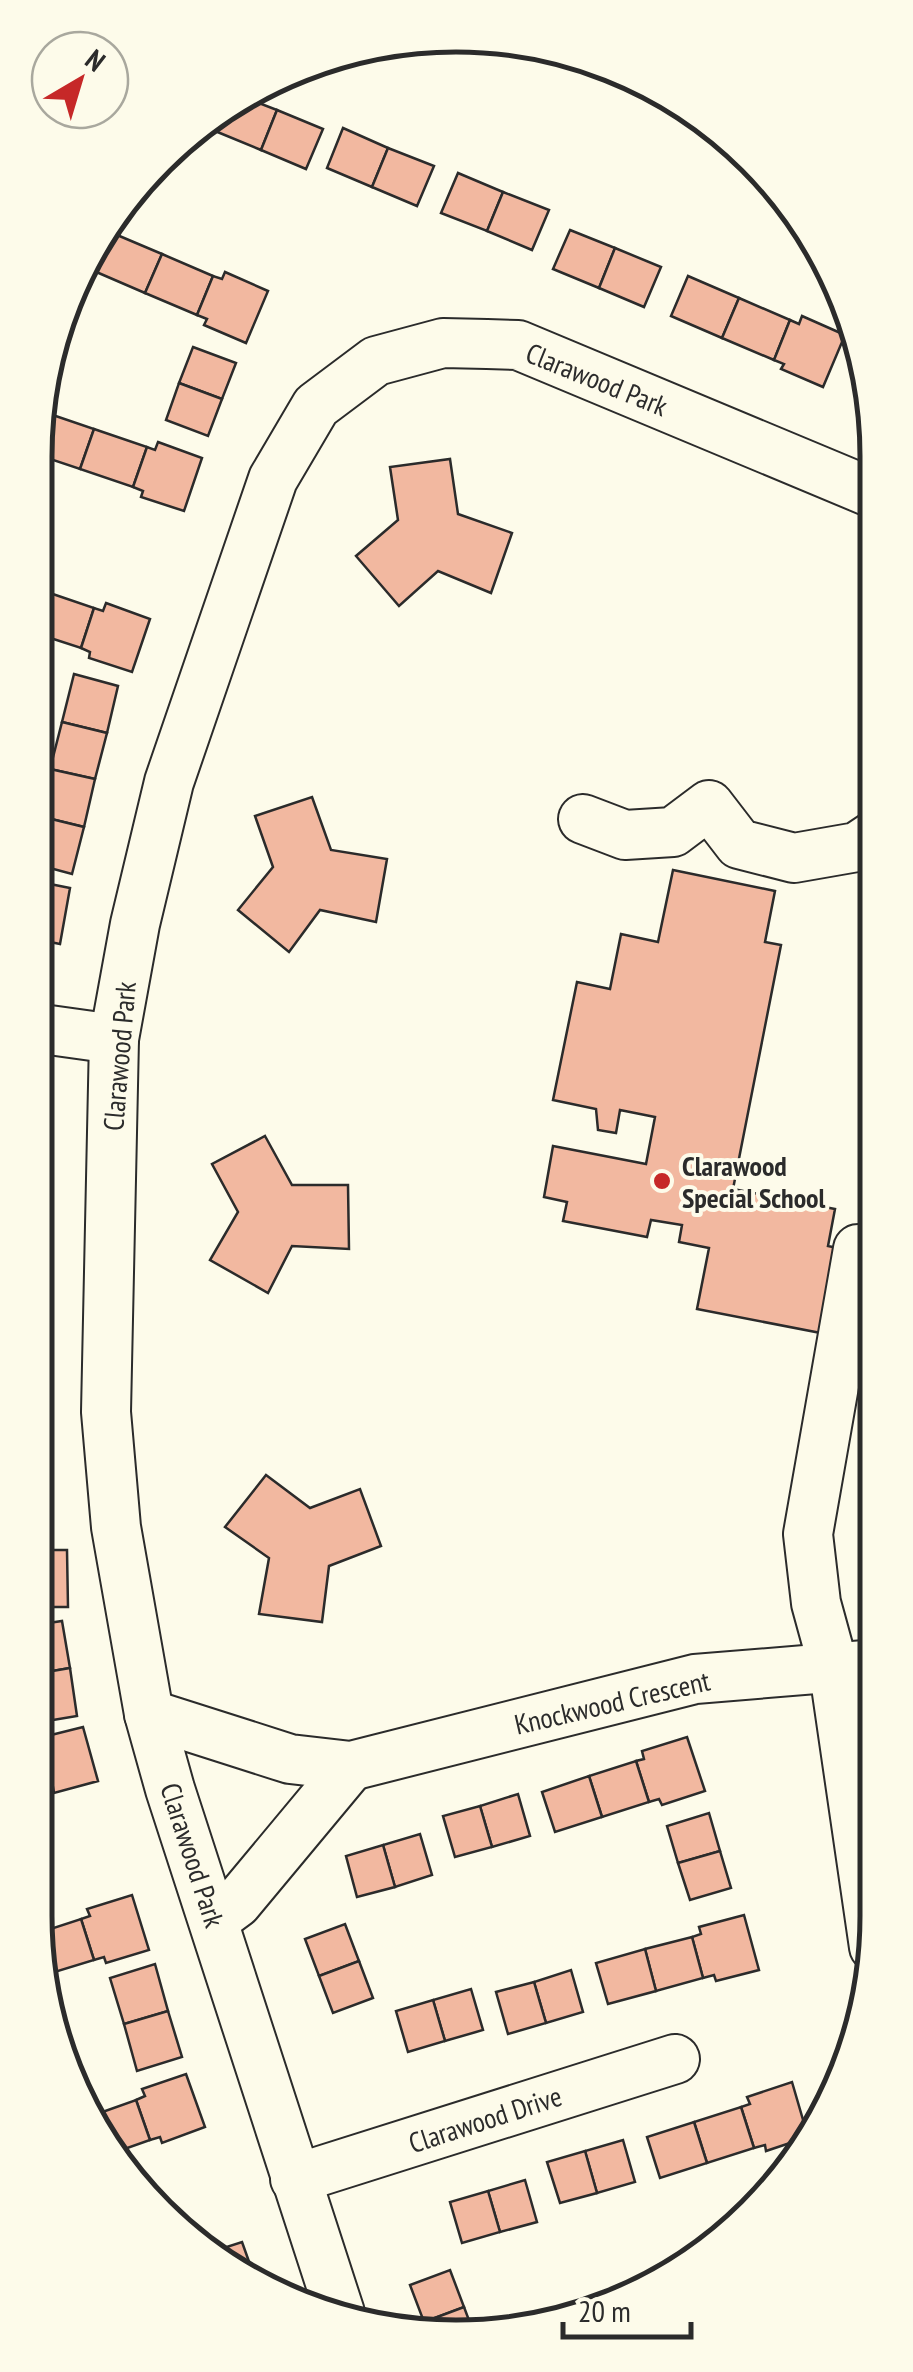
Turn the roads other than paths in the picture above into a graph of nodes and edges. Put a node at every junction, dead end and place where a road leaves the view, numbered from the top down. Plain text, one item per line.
1 (860, 488) edge
2 (582, 819) dead end
3 (860, 844) edge
4 (52, 1030) edge
5 (114, 1038) junction
6 (858, 1249) dead end
7 (855, 1664) edge
8 (149, 1714) junction
9 (860, 1738) edge
10 (352, 1766) junction
11 (214, 1920) junction
12 (675, 2060) dead end
13 (295, 2179) junction
14 (336, 2301) edge

1 - 5 street, Clarawood Park
2 - 3 street
4 - 5 street
5 - 8 street, Clarawood Park
6 - 7 street
7 - 9 street
7 - 10 street, Knockwood Crescent
8 - 10 street, Knockwood Crescent
8 - 11 street, Clarawood Park
10 - 11 street
11 - 13 street, Clarawood Park
12 - 13 street, Clarawood Drive
13 - 14 street, Clarawood Park

